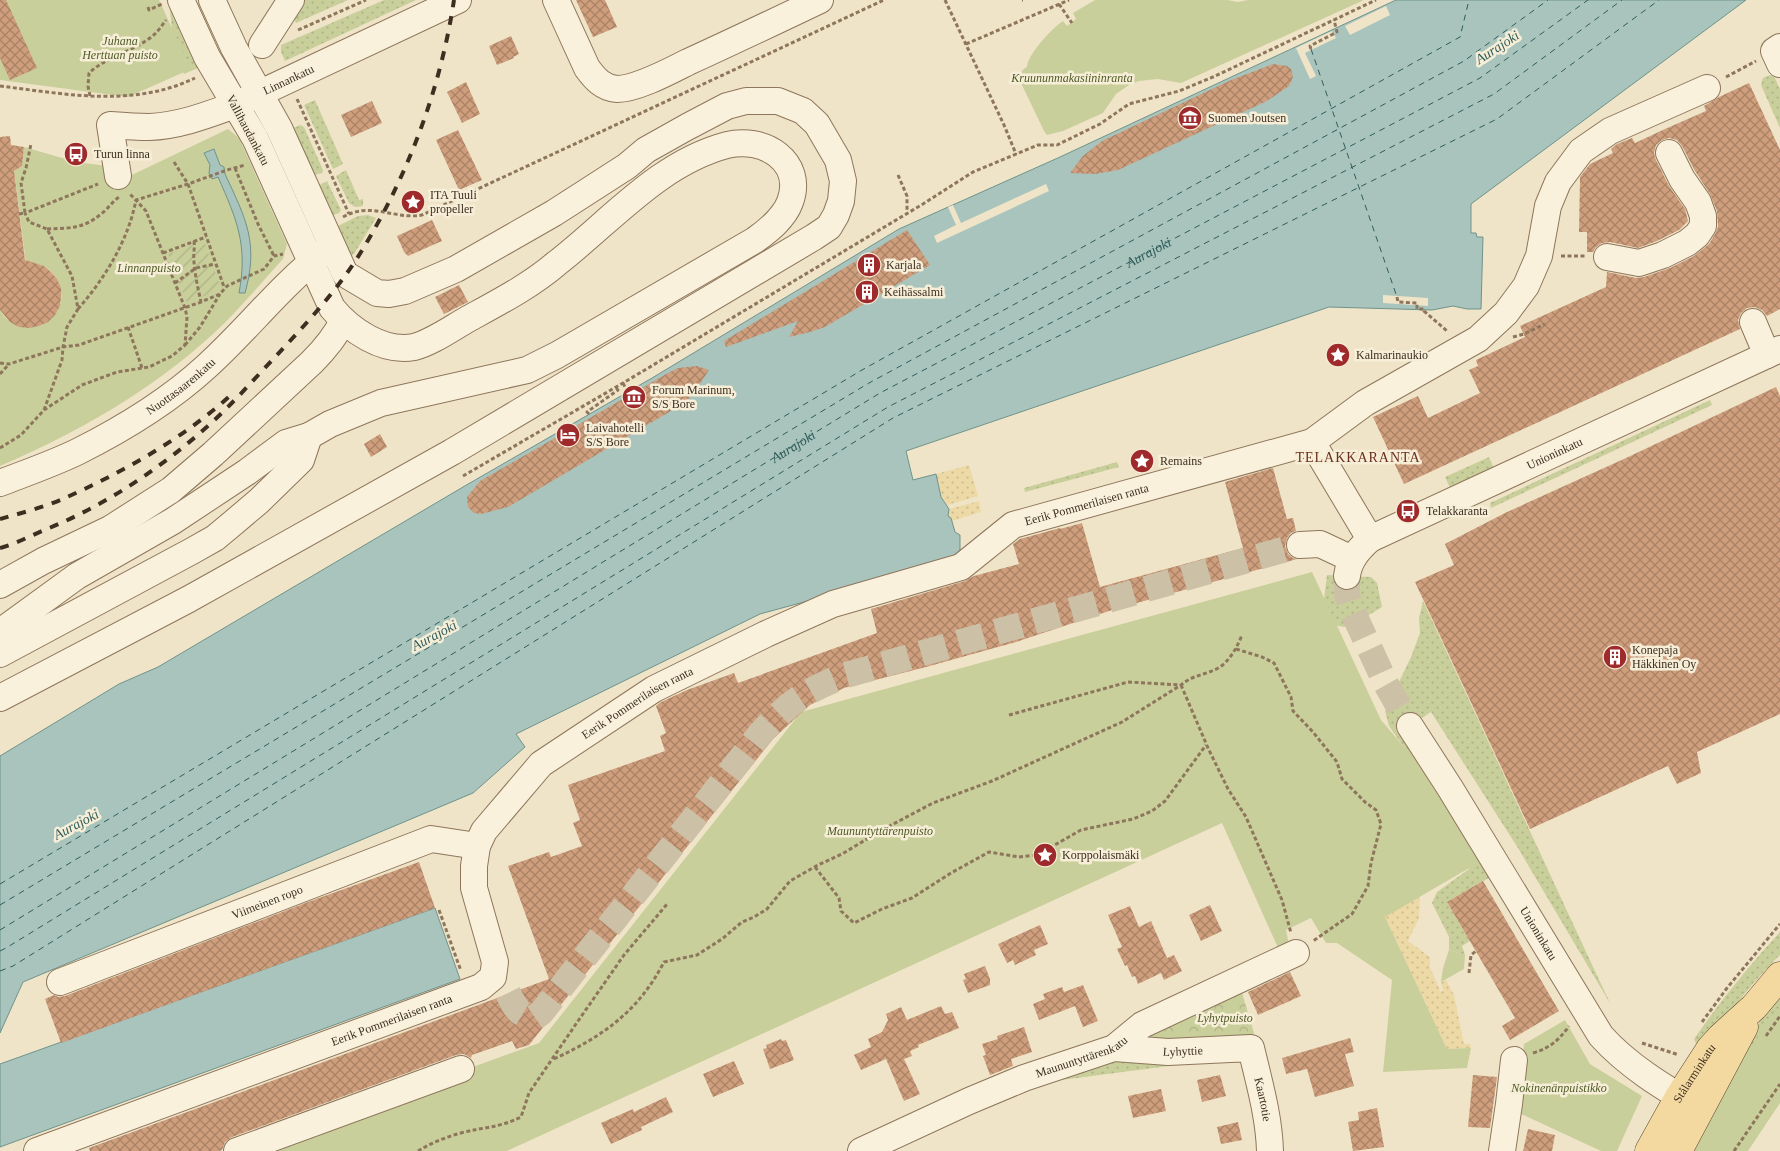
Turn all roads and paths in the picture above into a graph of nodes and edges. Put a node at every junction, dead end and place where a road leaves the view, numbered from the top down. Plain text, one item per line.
1 (212, 0) edge
2 (291, 0) edge
3 (366, 0) edge
4 (458, 0) edge
5 (556, 0) edge
6 (820, 0) edge
7 (884, 0) edge
8 (945, 0) edge
9 (1069, 0) edge
10 (1376, 0) edge
11 (1063, 1) edge
12 (1059, 4) junction
13 (148, 7) dead end
14 (171, 7) edge
15 (1334, 20) junction
16 (1072, 22) dead end
17 (290, 33) dead end
18 (966, 44) junction
19 (262, 45) dead end
20 (1311, 49) dead end
21 (1778, 54) edge
22 (189, 81) dead end
23 (0, 86) edge
24 (1707, 88) joint
25 (259, 93) junction
26 (90, 97) junction
27 (298, 101) dead end
28 (235, 104) junction
29 (31, 144) dead end
30 (1669, 153) dead end
31 (1016, 154) junction
32 (174, 162) dead end
33 (251, 164) dead end
34 (235, 168) junction
35 (898, 175) dead end
36 (188, 184) junction
37 (122, 187) junction
38 (136, 200) junction
39 (25, 213) junction
40 (907, 213) junction
41 (19, 214) dead end
42 (48, 229) junction
43 (206, 237) junction
44 (194, 241) junction
45 (332, 246) junction
46 (163, 253) junction
47 (274, 256) junction
48 (300, 257) junction
49 (1607, 257) dead end
50 (215, 264) junction
51 (196, 268) junction
52 (175, 283) junction
53 (224, 288) junction
54 (220, 294) junction
55 (1397, 297) dead end
56 (201, 302) junction
57 (185, 308) junction
58 (78, 309) junction
59 (343, 321) junction
60 (1753, 322) dead end
61 (1545, 324) dead end
62 (128, 327) junction
63 (1524, 334) dead end
64 (185, 346) junction
65 (63, 347) junction
66 (1464, 347) junction
67 (1774, 352) edge
68 (0, 364) edge
69 (9, 364) junction
70 (142, 368) junction
71 (0, 374) edge
72 (623, 383) junction
73 (616, 388) junction
74 (628, 392) dead end
75 (44, 410) junction
76 (589, 414) dead end
77 (310, 436) junction
78 (1312, 442) junction
79 (0, 448) edge
80 (463, 476) dead end
81 (0, 483) edge
82 (1370, 539) junction
83 (1300, 545) tunnel mouth
84 (0, 585) edge
85 (0, 632) edge
86 (1242, 635) dead end
87 (1236, 650) junction
88 (0, 654) edge
89 (1181, 685) junction
90 (0, 698) edge
91 (1008, 715) dead end
92 (1410, 726) tunnel mouth
93 (1206, 744) junction
94 (477, 846) junction
95 (815, 866) junction
96 (668, 902) dead end
97 (439, 910) dead end
98 (1780, 924) edge
99 (1476, 951) dead end
100 (1296, 953) junction
101 (460, 968) dead end
102 (1469, 973) dead end
103 (1780, 976) edge
104 (60, 982) dead end
105 (1570, 1025) dead end
106 (1698, 1028) dead end
107 (1114, 1048) junction
108 (1251, 1048) joint
109 (1542, 1050) dead end
110 (1683, 1050) dead end
111 (1680, 1055) dead end
112 (554, 1059) junction
113 (1514, 1060) dead end
114 (461, 1069) dead end
115 (1780, 1084) edge
116 (1690, 1103) junction
117 (37, 1151) edge
118 (237, 1151) edge
119 (418, 1151) edge
120 (861, 1151) edge
121 (1270, 1151) edge
122 (1502, 1151) edge
123 (1649, 1151) edge
124 (1678, 1151) edge
125 (1734, 1151) edge

1 - 25 street, Vallihaudankatu
2 - 19 street
3 - 17 path
4 - 25 street, Linnankatu
5 - 6 street
7 - 27 path
8 - 18 path
9 - 11 path
10 - 15 path
11 - 12 path
12 - 16 path
12 - 18 path
13 - 14 path
14 - 26 path
14 - 28 street, Vallihaudankatu
15 - 20 path
15 - 31 path
18 - 31 path
21 - 24 path
22 - 26 path
23 - 26 path
24 - 66 street
25 - 28 street, Linnankatu
25 - 45 street, Vallihaudankatu
28 - 37 street, Linnankatu
28 - 48 street, Vallihaudankatu
29 - 39 path
30 - 49 street
31 - 40 path
32 - 36 path
33 - 34 path
34 - 36 path
34 - 47 path
35 - 40 path
36 - 38 path
36 - 43 path
37 - 38 path
37 - 39 path
37 - 42 path
38 - 46 path
38 - 58 path
39 - 41 path
39 - 42 path
40 - 72 path
42 - 58 path
43 - 44 path
43 - 50 path
44 - 46 path
44 - 51 path
45 - 48 street, Nuottasaarenkatu
45 - 90 street, Vallihaudankatu
46 - 52 path
47 - 48 path
47 - 53 path
48 - 59 street, Vallihaudankatu
48 - 81 street, Nuottasaarenkatu
50 - 51 path
50 - 53 path
51 - 52 path
51 - 56 path
52 - 57 path
53 - 54 path
54 - 56 path
54 - 64 path
55 - 66 path
56 - 57 path
57 - 62 path
57 - 64 path
58 - 65 path
59 - 77 street
59 - 84 street
60 - 67 street
61 - 63 path
62 - 65 path
62 - 70 path
64 - 70 path
65 - 69 path
65 - 75 path
66 - 78 street
67 - 82 street, Unioninkatu
68 - 69 path
69 - 71 path
70 - 75 path
72 - 73 path
72 - 74 path
73 - 76 path
73 - 80 path
75 - 79 path
77 - 85 street
77 - 88 street
78 - 82 street
78 - 94 street, Eerik Pommerilaisen ranta
82 - 83 street, Unioninkatu
86 - 87 path
87 - 89 path
87 - 100 path
89 - 91 path
89 - 93 path
89 - 95 path
92 - 116 street, Unioninkatu
93 - 95 path
93 - 100 path
94 - 104 street, Viimeinen ropo
94 - 117 street, Eerik Pommerilaisen ranta
95 - 112 path
96 - 112 path
97 - 101 path
98 - 106 path
99 - 102 path
100 - 107 street, Maununtyttärenkatu
103 - 116 main road, Stålarminkatu
105 - 109 path
107 - 108 street, Lyhyttie
107 - 120 street, Maununtyttärenkatu
108 - 121 street, Kaartotie
110 - 111 path
112 - 119 path
113 - 122 street
114 - 118 street
115 - 125 path
116 - 123 main road, Stålarminkatu
116 - 124 main road, Stålarminkatu

